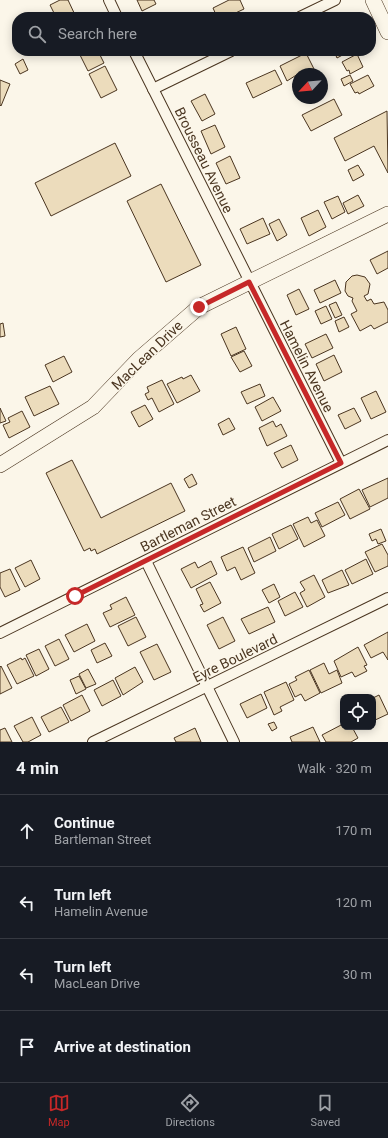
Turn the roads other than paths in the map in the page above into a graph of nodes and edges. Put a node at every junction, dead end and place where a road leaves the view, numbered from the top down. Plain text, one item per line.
1 (109, 0) edge
2 (335, 0) edge
3 (373, 0) edge
4 (115, 12) edge
5 (310, 12) edge
6 (388, 32) edge
7 (136, 56) edge
8 (221, 56) edge
9 (153, 89) junction
10 (388, 214) edge
11 (249, 282) junction
12 (388, 440) edge
13 (341, 463) junction
14 (0, 465) edge
15 (146, 561) junction
16 (388, 598) edge
17 (0, 633) edge
18 (208, 687) junction
19 (93, 742) edge
20 (234, 742) edge

1 - 4 street
2 - 5 street
3 - 6 street
7 - 9 street, Brousseau Avenue
8 - 9 street
9 - 11 street, Brousseau Avenue
10 - 11 street, MacLean Drive
11 - 13 street, Hamelin Avenue
11 - 14 street, MacLean Drive
12 - 13 street, Bartleman Street
13 - 15 street, Bartleman Street
15 - 17 street, Bartleman Street
15 - 18 street
16 - 18 street, Eyre Boulevard
18 - 19 street, Eyre Boulevard
18 - 20 street

